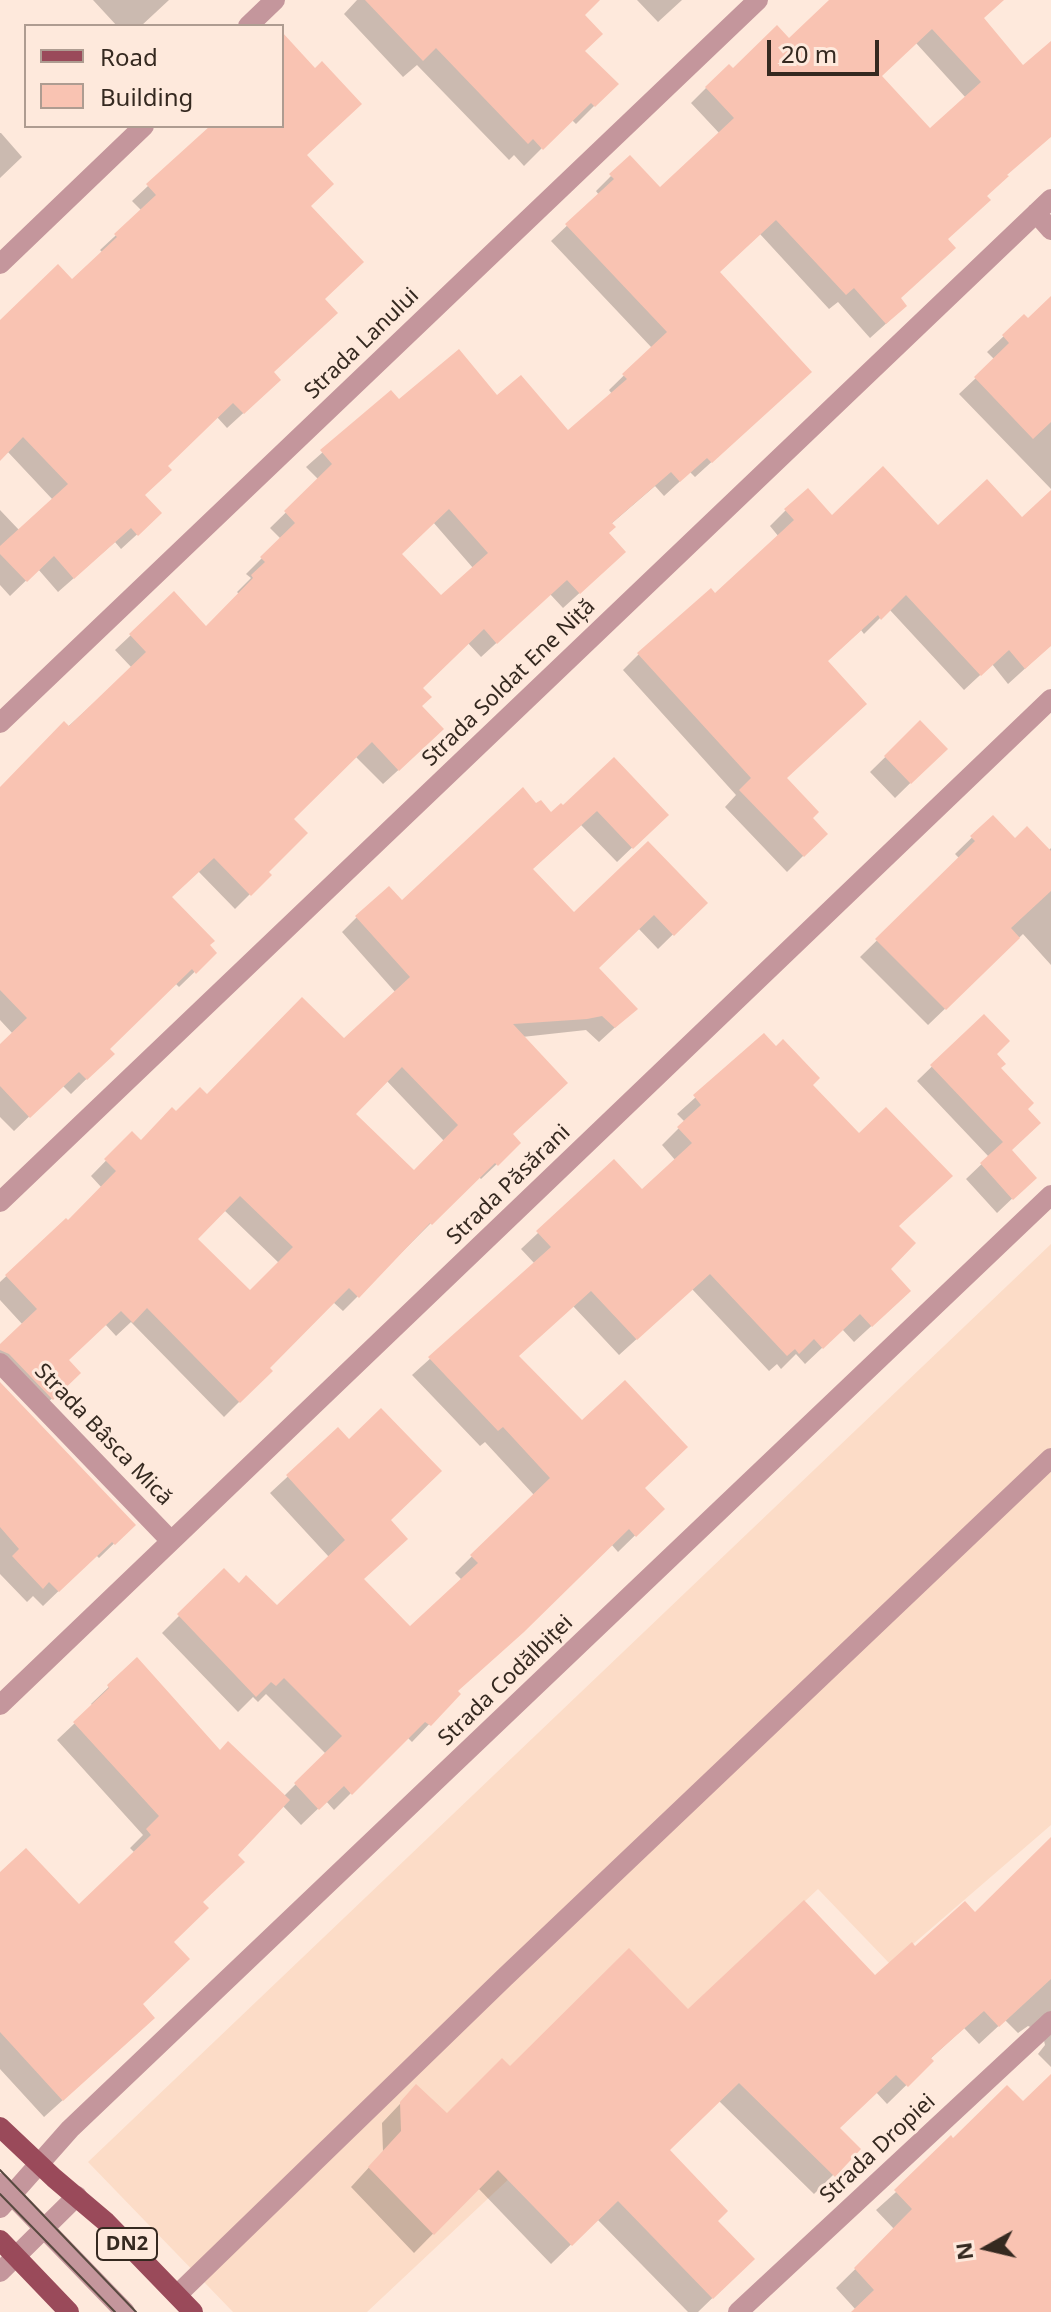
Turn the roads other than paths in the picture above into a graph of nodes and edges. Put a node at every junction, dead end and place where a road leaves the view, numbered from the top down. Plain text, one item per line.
1 (275, 0) edge
2 (758, 0) edge
3 (250, 24) edge
4 (142, 128) edge
5 (1043, 206) edge
6 (1051, 230) edge
7 (0, 264) edge
8 (1051, 699) edge
9 (0, 723) edge
10 (1051, 1195) edge
11 (0, 1202) edge
12 (0, 1363) edge
13 (1051, 1458) edge
14 (171, 1541) junction
15 (0, 1705) edge
16 (1051, 2021) edge
17 (0, 2127) edge
18 (40, 2163) junction
19 (4, 2195) edge
20 (77, 2196) junction
21 (43, 2229) junction
22 (0, 2240) edge
23 (16, 2256) junction
24 (0, 2272) edge
25 (177, 2295) junction
26 (69, 2312) edge
27 (125, 2312) edge
28 (193, 2312) edge
29 (738, 2312) edge

1 - 3 street
2 - 9 street, Strada Lanului
4 - 7 street
5 - 6 street
5 - 11 street, Strada Soldat Ene Niță
8 - 14 street, Strada Păsărani
10 - 18 street, Strada Codălbiței
12 - 14 street, Strada Bâsca Mică
13 - 25 street
14 - 15 street, Strada Păsărani
16 - 29 street, Strada Dropiei
17 - 18 main road, DN2
18 - 19 street, Strada Codălbiței
18 - 20 main road, DN2
19 - 21 street
20 - 21 street
20 - 25 main road, DN2
21 - 23 street
21 - 27 street
22 - 23 main road
23 - 24 street
23 - 26 main road
25 - 28 main road, DN2

